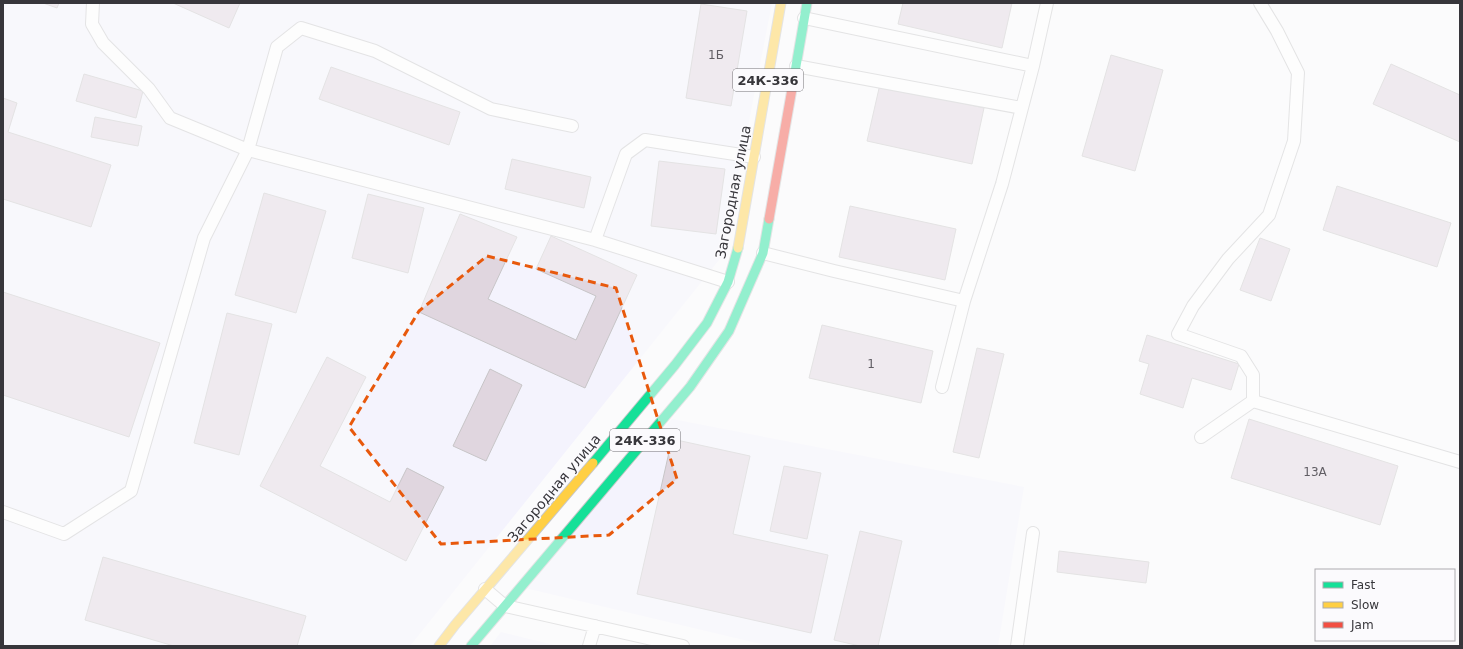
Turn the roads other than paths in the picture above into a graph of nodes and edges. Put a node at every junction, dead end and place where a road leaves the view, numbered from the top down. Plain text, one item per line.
1 (93, 3) edge
2 (781, 3) edge
3 (807, 3) edge
4 (1047, 3) edge
5 (1260, 3) edge
6 (804, 18) junction
7 (796, 66) junction
8 (1032, 66) junction
9 (1022, 108) junction
10 (572, 126) dead end
11 (248, 150) junction
12 (754, 157) junction
13 (595, 240) junction
14 (763, 253) junction
15 (728, 282) junction
16 (964, 301) junction
17 (942, 387) dead end
18 (1253, 401) junction
19 (1201, 437) dead end
20 (1460, 462) edge
21 (3, 512) edge
22 (1033, 533) dead end
23 (485, 589) junction
24 (505, 606) junction
25 (595, 626) junction
26 (439, 646) edge
27 (470, 646) edge
28 (589, 646) edge
29 (683, 646) edge
30 (1017, 646) edge

1 - 11 lane
2 - 12 main road, Загородная улица / 24К-336
3 - 6 main road, 24К-336
4 - 8 lane
5 - 18 lane
6 - 7 main road, 24К-336
6 - 8 lane
7 - 9 lane
7 - 14 main road, 24К-336
8 - 9 lane
9 - 16 lane
10 - 11 lane
11 - 13 lane
11 - 21 lane
12 - 13 lane
12 - 15 main road, Загородная улица / 24К-336
13 - 15 lane
14 - 16 lane
14 - 24 main road, 24К-336
15 - 23 main road, Загородная улица / 24К-336
16 - 17 lane
18 - 19 lane
18 - 20 lane
22 - 30 lane
23 - 24 lane
23 - 26 main road, Загородная улица / 24К-336
24 - 25 lane
24 - 27 main road, 24К-336
25 - 28 lane
25 - 29 lane

